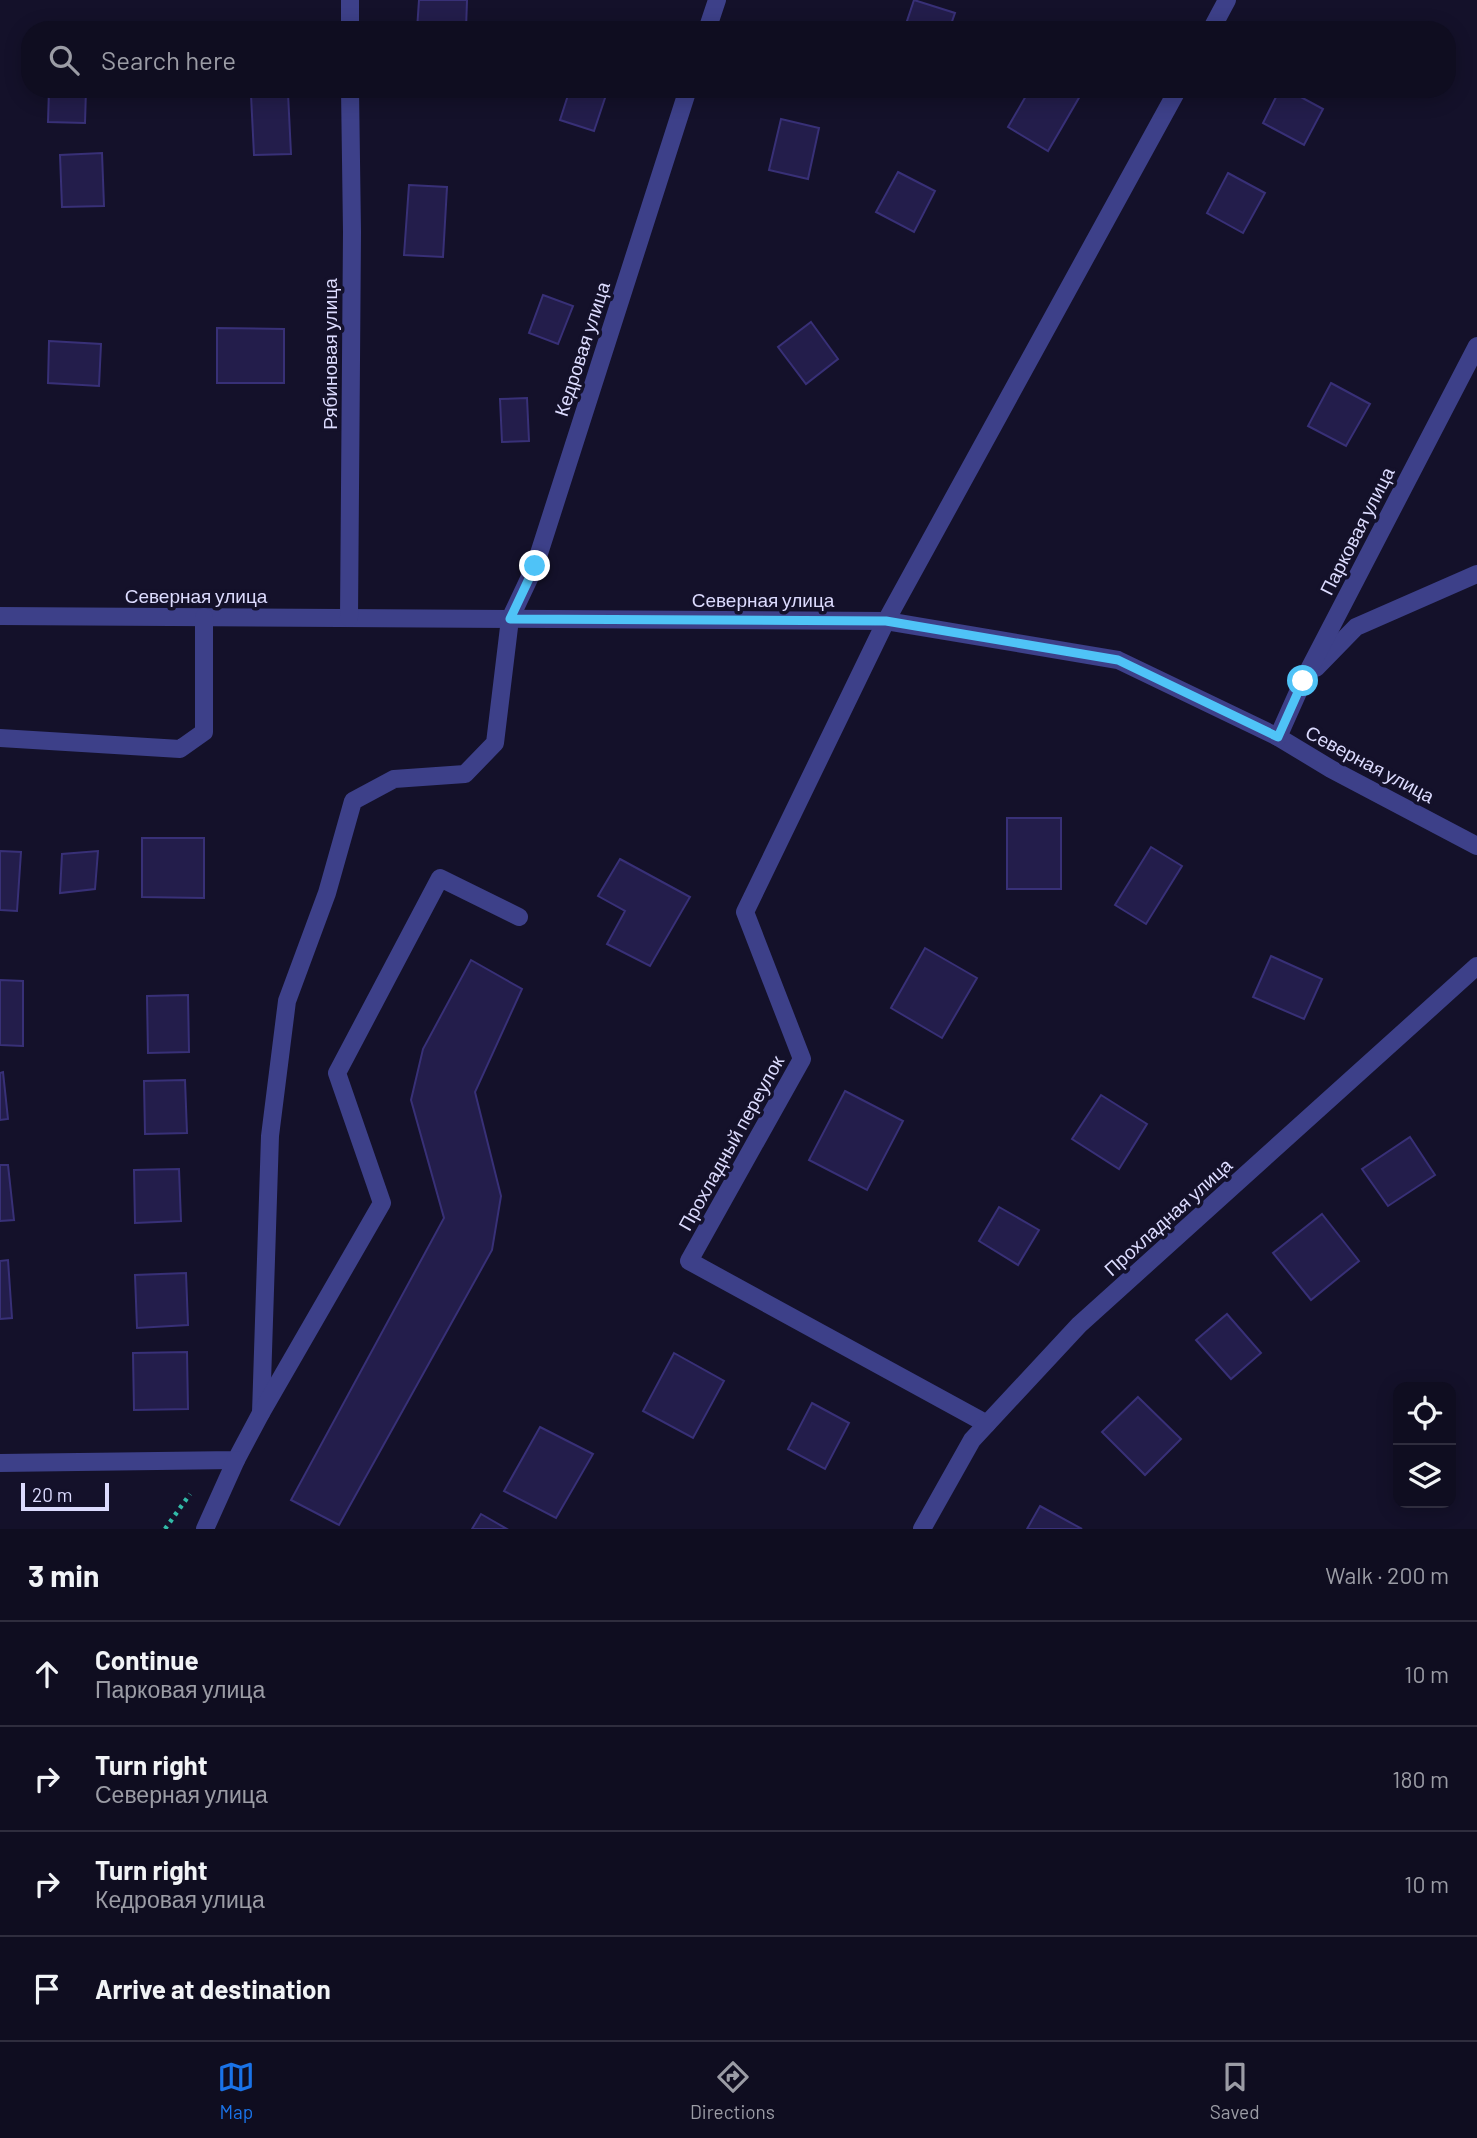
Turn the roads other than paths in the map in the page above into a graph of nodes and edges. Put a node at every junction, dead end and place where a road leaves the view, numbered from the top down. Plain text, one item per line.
1 (350, 0) edge
2 (717, 0) edge
3 (1227, 0) edge
4 (350, 21) edge
5 (710, 21) edge
6 (1216, 21) edge
7 (350, 98) edge
8 (685, 98) edge
9 (1173, 98) edge
10 (1477, 346) edge
11 (1477, 574) edge
12 (0, 616) edge
13 (204, 617) junction
14 (349, 618) junction
15 (510, 619) junction
16 (886, 621) junction
17 (1303, 681) junction
18 (1278, 737) junction
19 (0, 738) edge
20 (1477, 846) edge
21 (519, 917) dead end
22 (1477, 966) edge
23 (261, 1413) junction
24 (987, 1424) junction
25 (236, 1461) junction
26 (0, 1464) edge
27 (205, 1529) edge
28 (922, 1529) edge

1 - 4 street
2 - 5 street
3 - 6 street
7 - 14 street, Рябиновая улица
8 - 15 street, Кедровая улица
9 - 16 street
10 - 17 street, Парковая улица
11 - 17 street
12 - 13 street, Северная улица
13 - 14 street, Северная улица
13 - 19 street
14 - 15 street, Северная улица
15 - 16 street, Северная улица
15 - 23 street, Кедровая улица
16 - 18 street, Северная улица
16 - 24 street, Прохладный переулок
17 - 18 street, Парковая улица
18 - 20 street, Северная улица
21 - 23 street
22 - 24 street, Прохладная улица
23 - 25 street
24 - 28 street, Прохладная улица
25 - 26 street
25 - 27 street

